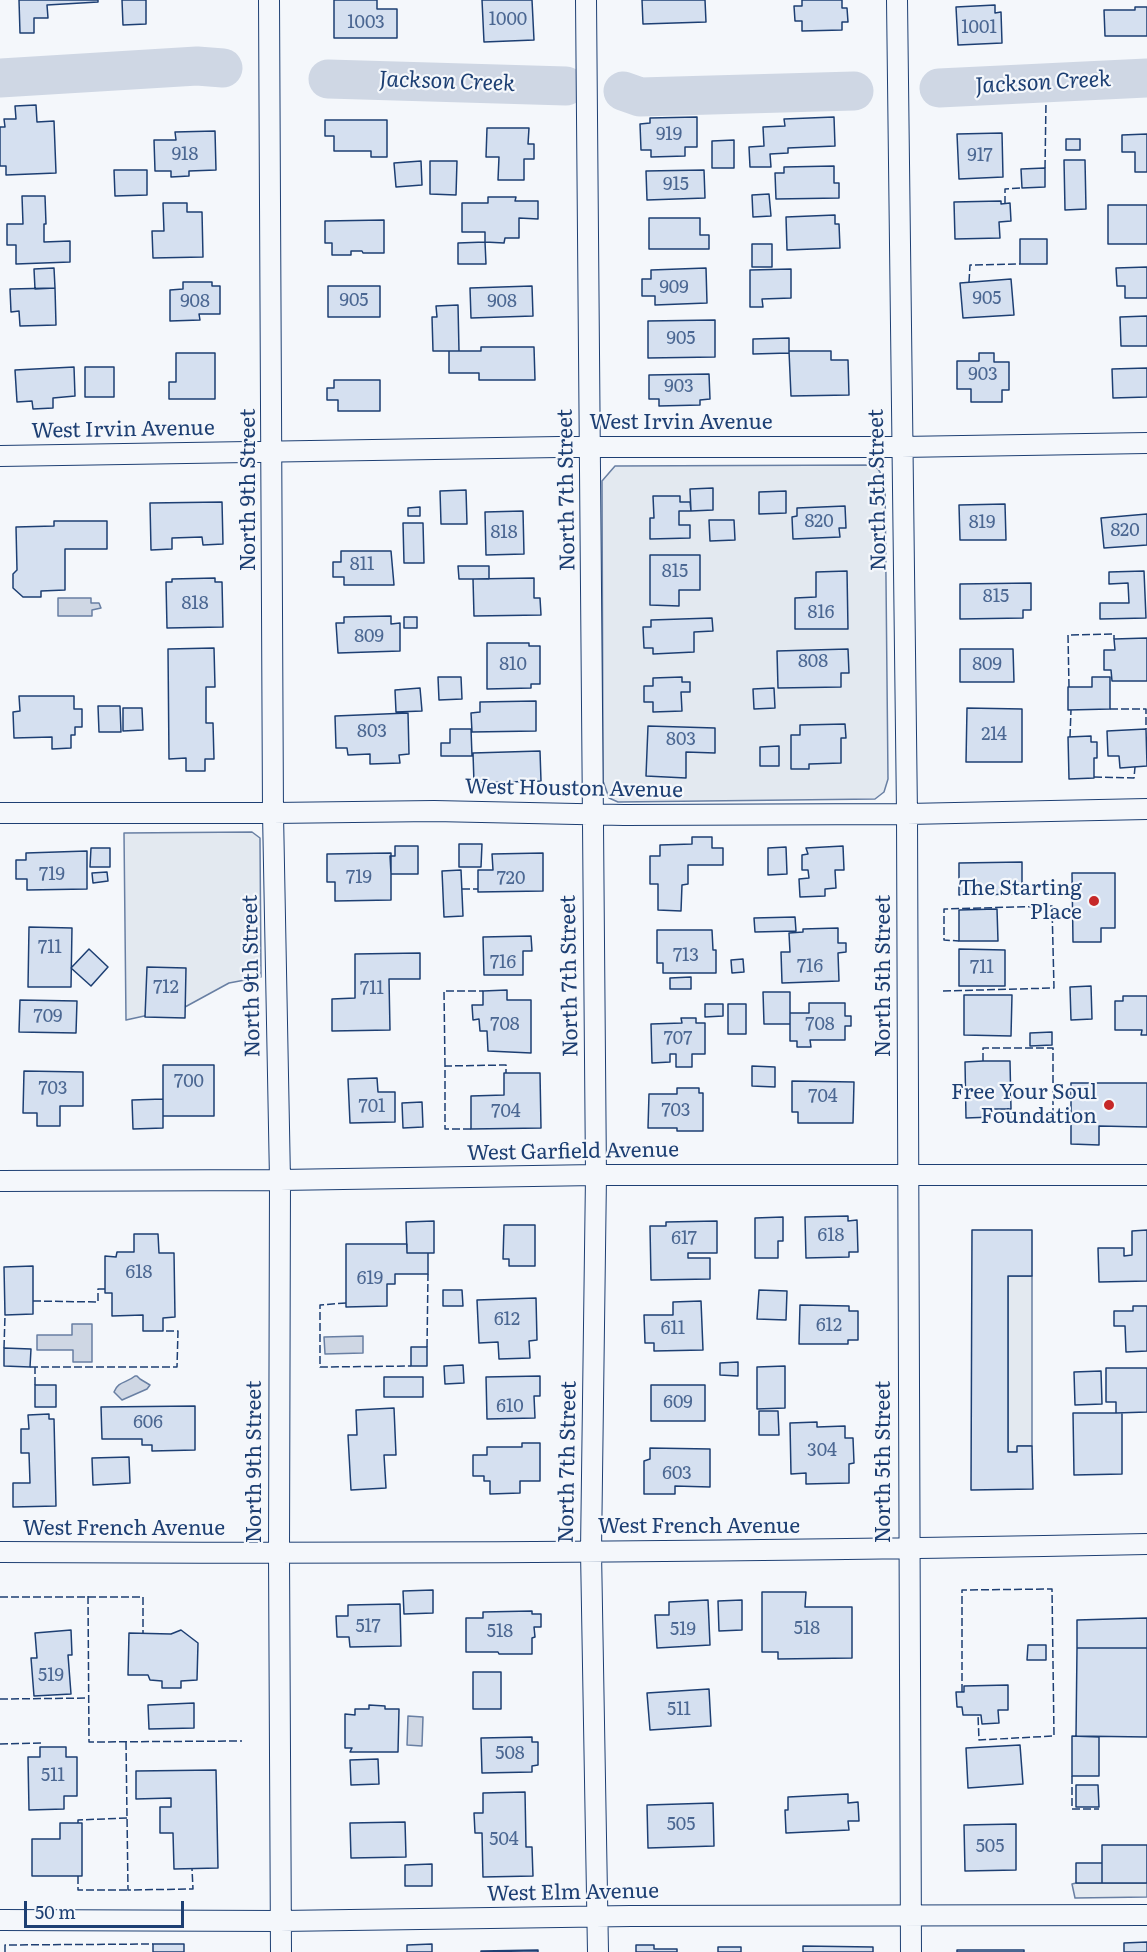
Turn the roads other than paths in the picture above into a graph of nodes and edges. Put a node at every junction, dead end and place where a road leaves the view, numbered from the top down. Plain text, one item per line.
1 (269, 0) edge
2 (586, 0) edge
3 (897, 0) edge
4 (1147, 443) edge
5 (590, 447) junction
6 (901, 447) junction
7 (273, 451) junction
8 (0, 456) edge
9 (1147, 809) edge
10 (0, 813) edge
11 (273, 813) junction
12 (907, 814) junction
13 (592, 815) junction
14 (909, 1174) junction
15 (596, 1175) junction
16 (1147, 1175) edge
17 (280, 1180) junction
18 (0, 1181) edge
19 (1147, 1544) edge
20 (908, 1549) junction
21 (591, 1551) junction
22 (0, 1552) edge
23 (279, 1554) junction
24 (911, 1915) junction
25 (1147, 1915) edge
26 (598, 1916) junction
27 (0, 1920) edge
28 (280, 1921) junction
29 (281, 1952) edge
30 (598, 1952) edge
31 (911, 1952) edge

1 - 7 street, North 9th Street
2 - 5 street, North 7th Street
3 - 6 street, North 5th Street
4 - 6 street, West Irvin Avenue
5 - 6 street, West Irvin Avenue
5 - 7 street, West Irvin Avenue
5 - 13 street, North 7th Street
6 - 12 street, North 5th Street
7 - 8 street, West Irvin Avenue
7 - 11 street, North 9th Street
9 - 12 street, West Houston Avenue
10 - 11 street, West Houston Avenue
11 - 13 street, West Houston Avenue
11 - 17 street, North 9th Street
12 - 13 street, West Houston Avenue
12 - 14 street, North 5th Street
13 - 15 street, North 7th Street
14 - 15 street, West Garfield Avenue
14 - 16 street, West Garfield Avenue
14 - 20 street, North 5th Street
15 - 17 street, West Garfield Avenue
15 - 21 street, North 7th Street
17 - 18 street, West Garfield Avenue
17 - 23 street, North 9th Street
19 - 20 street, West French Avenue
20 - 21 street, West French Avenue
20 - 24 street, North 5th Street
21 - 23 street, West French Avenue
21 - 26 street, North 7th Street
22 - 23 street, West French Avenue
23 - 28 street, North 9th Street
24 - 25 street, West Elm Avenue
24 - 26 street, West Elm Avenue
24 - 31 street, North 5th Street
26 - 28 street, West Elm Avenue
26 - 30 street, North 7th Street
27 - 28 street, West Elm Avenue
28 - 29 street, North 9th Street

